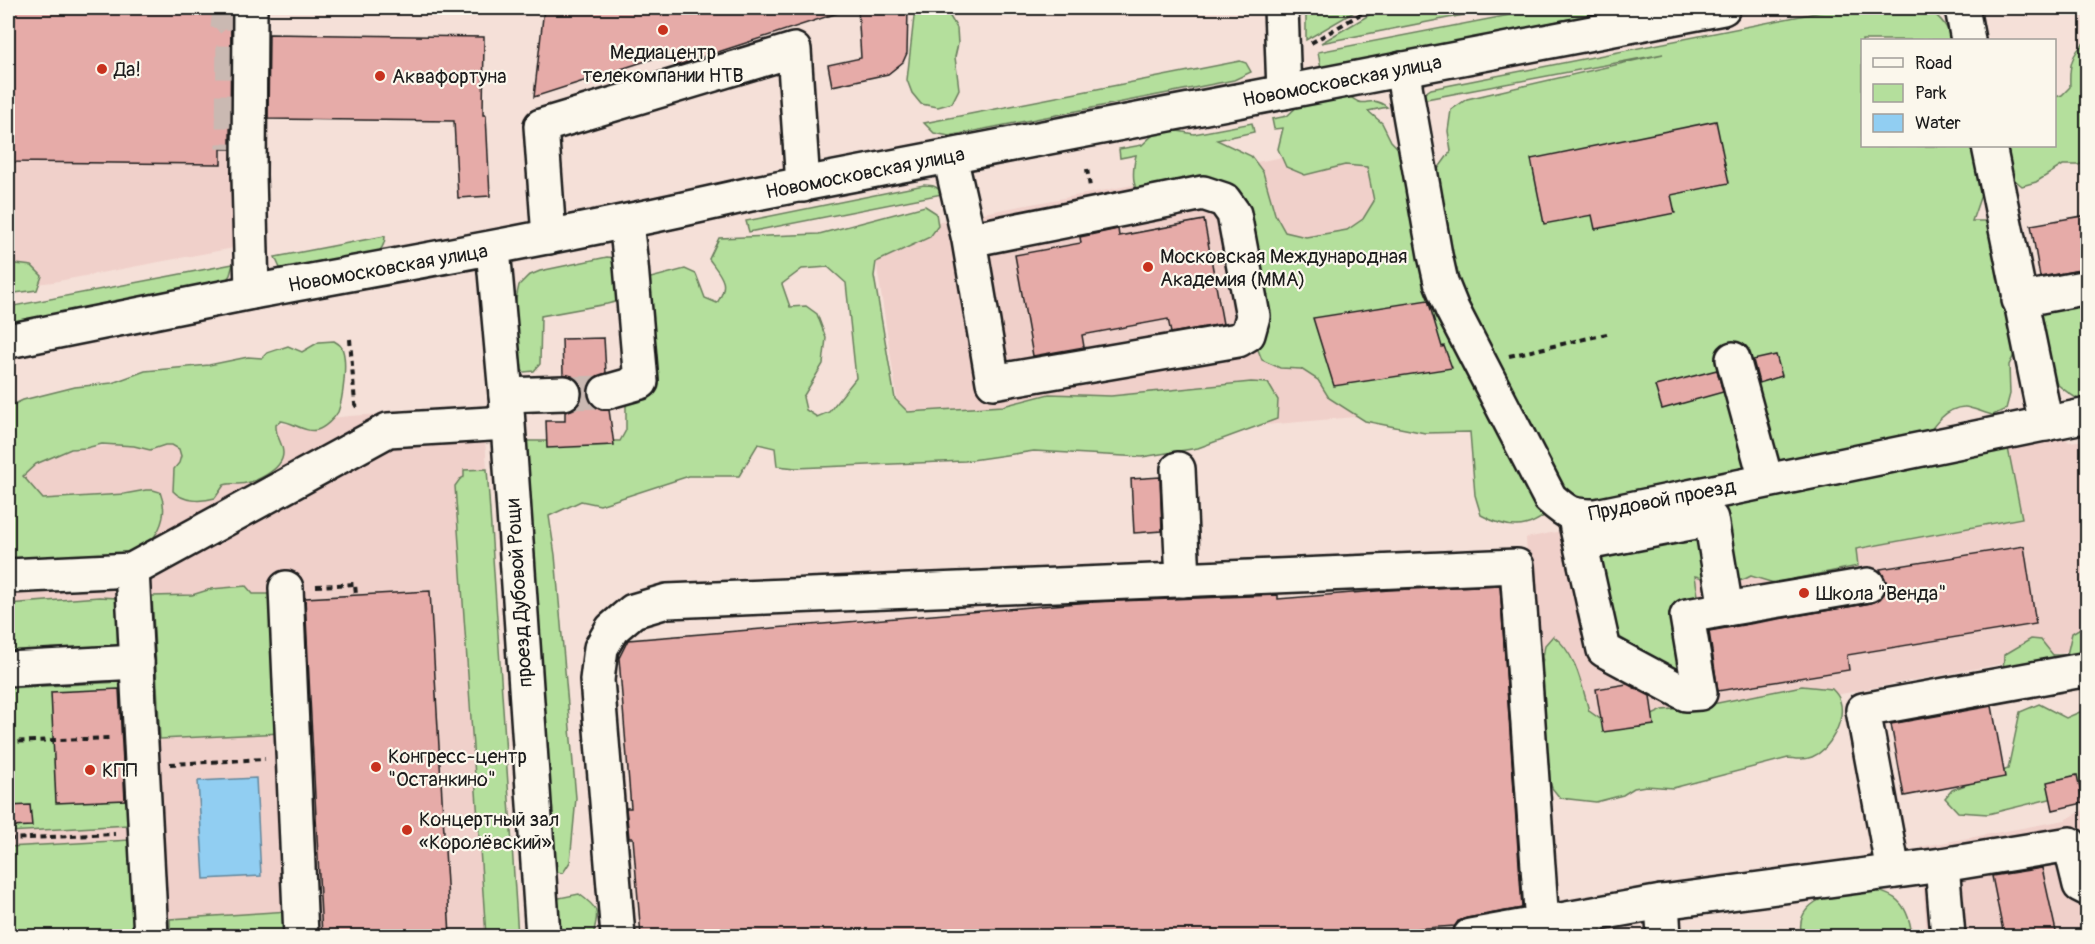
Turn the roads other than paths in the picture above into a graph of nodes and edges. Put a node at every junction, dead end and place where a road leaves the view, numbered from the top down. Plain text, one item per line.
1 (250, 8) edge
2 (1281, 8) edge
3 (1723, 8) edge
4 (1962, 8) edge
5 (1968, 39) edge
6 (1402, 69) junction
7 (1284, 92) junction
8 (1989, 147) edge
9 (950, 157) junction
10 (803, 186) junction
11 (626, 223) junction
12 (549, 237) junction
13 (969, 240) junction
14 (493, 249) junction
15 (2088, 287) edge
16 (252, 292) junction
17 (2019, 300) junction
18 (8, 341) edge
19 (1733, 359) dead end
20 (606, 392) tunnel mouth
21 (564, 393) tunnel mouth
22 (506, 409) junction
23 (2088, 415) edge
24 (2046, 424) junction
25 (1178, 469) dead end
26 (1766, 480) junction
27 (1578, 530) junction
28 (132, 570) junction
29 (8, 576) edge
30 (1183, 580) junction
31 (1868, 585) dead end
32 (286, 588) road end
33 (1726, 609) junction
34 (137, 662) junction
35 (8, 669) edge
36 (2088, 669) edge
37 (1942, 865) junction
38 (1893, 871) junction
39 (2088, 889) edge
40 (1662, 902) junction
41 (1542, 924) junction
42 (151, 936) edge
43 (301, 936) edge
44 (543, 936) edge
45 (618, 936) edge
46 (1470, 936) edge
47 (1664, 936) edge
48 (1948, 936) edge

1 - 16 street
2 - 7 street
3 - 6 street, Новомосковская улица
4 - 5 street
6 - 7 street, Новомосковская улица
6 - 27 street, Прудовой проезд
7 - 9 street, Новомосковская улица
8 - 17 street
9 - 10 street, Новомосковская улица
9 - 13 street
10 - 11 street, Новомосковская улица
10 - 12 street
11 - 12 street, Новомосковская улица
11 - 20 street
12 - 14 street, Новомосковская улица
13 - 13 street
14 - 16 street, Новомосковская улица
14 - 22 street, проезд Дубовой Рощи
15 - 17 street
16 - 18 street, Новомосковская улица
17 - 24 street
19 - 26 street
21 - 22 street
22 - 28 street
22 - 44 street, проезд Дубовой Рощи
23 - 24 street, Прудовой проезд
24 - 26 street, Прудовой проезд
25 - 30 street
26 - 27 street, Прудовой проезд
27 - 33 street
27 - 33 street
28 - 29 street
28 - 34 street
30 - 41 street
30 - 45 street
31 - 33 street
32 - 43 street
34 - 35 street
34 - 42 street
36 - 38 street
37 - 38 street
37 - 39 street
37 - 48 street
38 - 40 street
40 - 41 street
40 - 47 street
41 - 46 street

